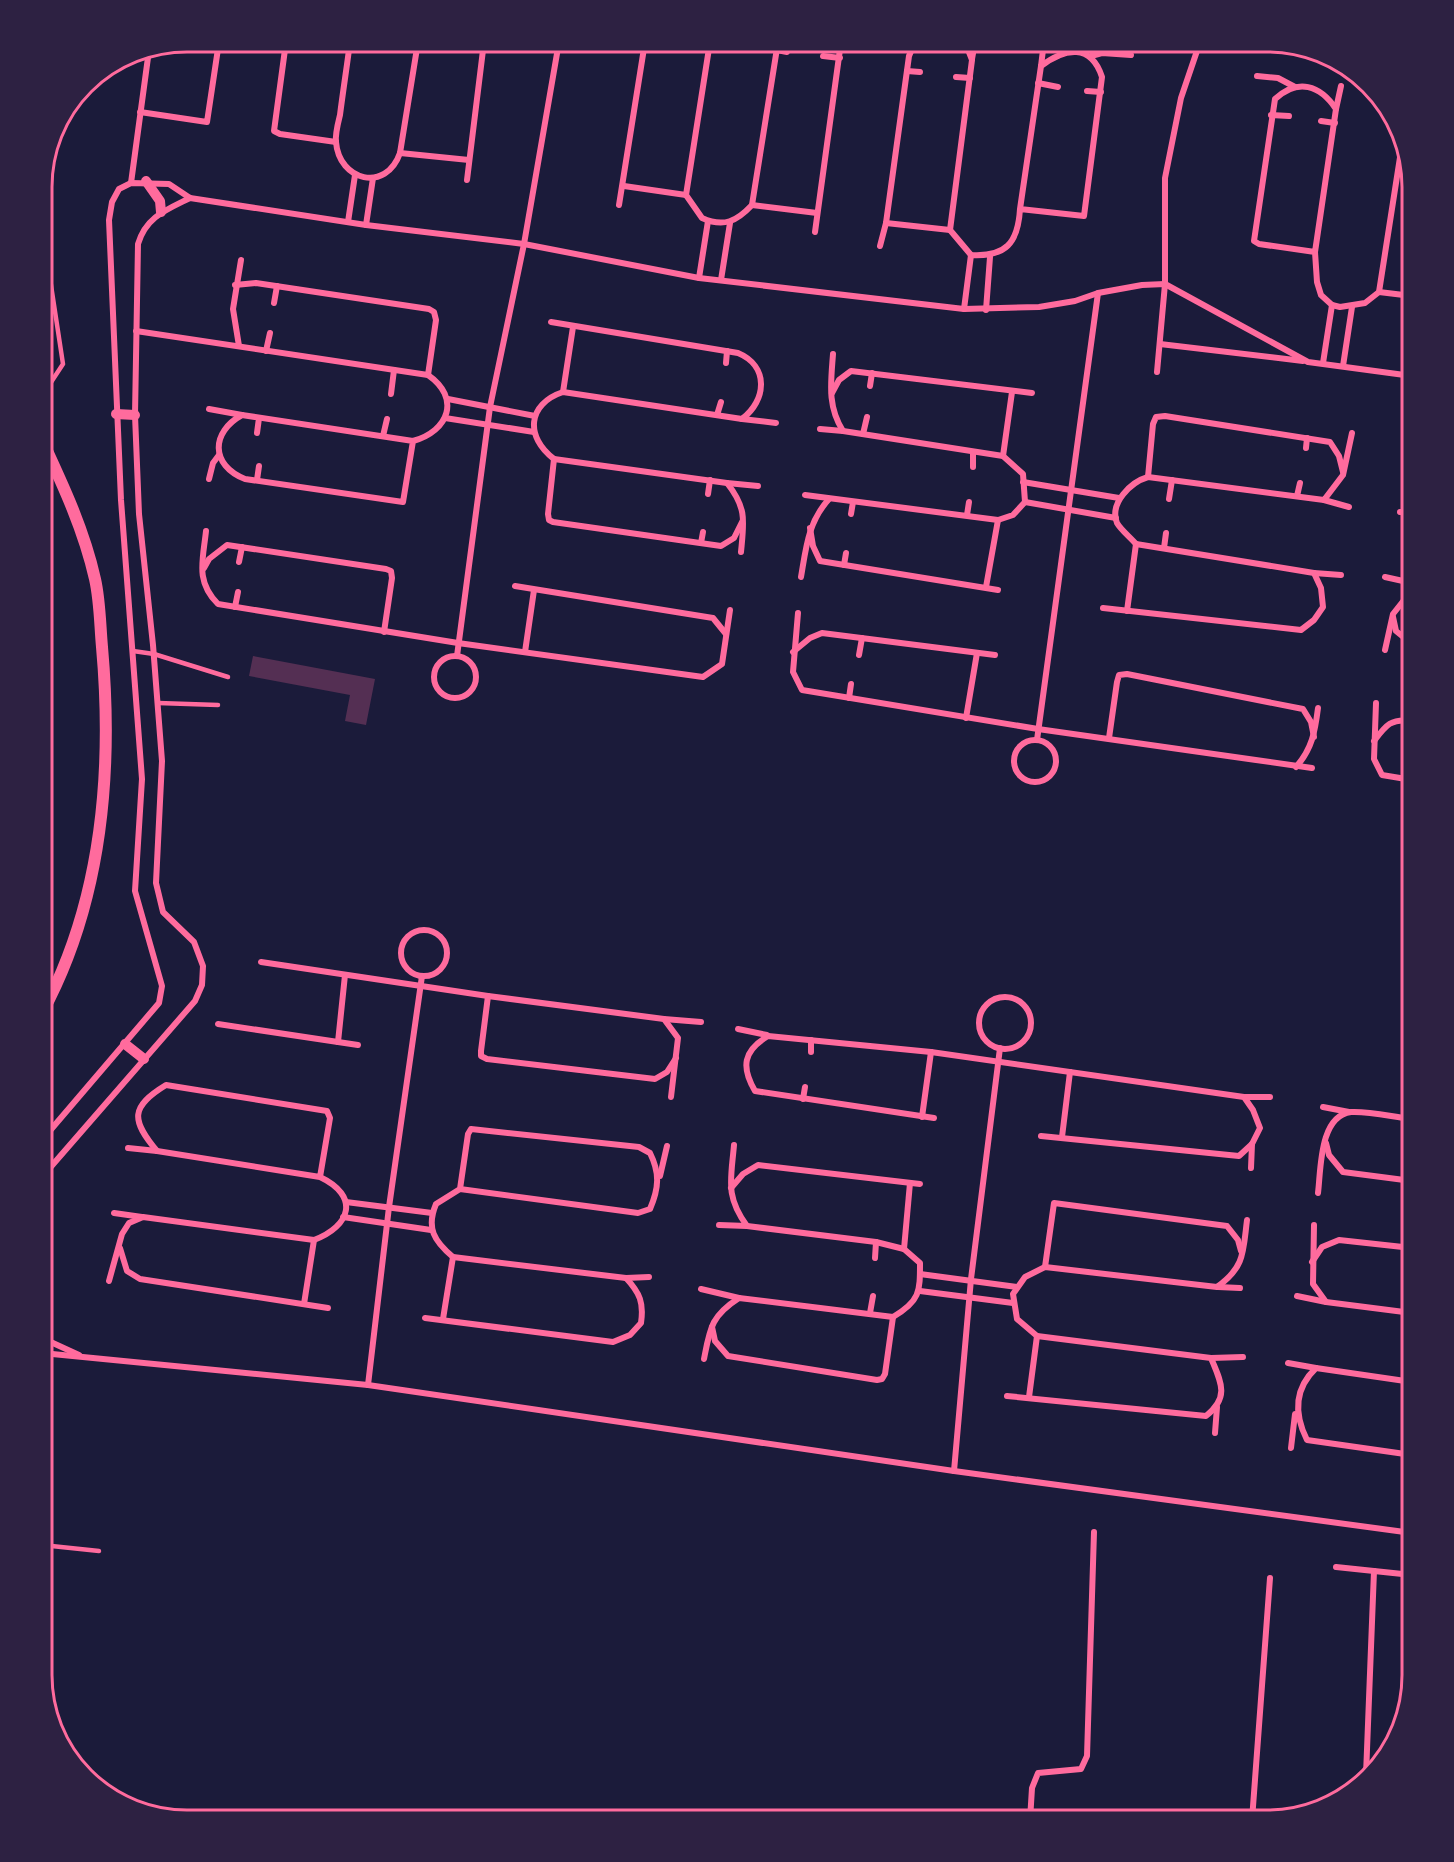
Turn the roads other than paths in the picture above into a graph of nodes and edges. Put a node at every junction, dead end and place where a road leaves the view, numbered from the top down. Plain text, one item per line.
1 (217, 53) edge
2 (285, 53) edge
3 (348, 53) edge
4 (416, 53) edge
5 (483, 53) edge
6 (557, 53) edge
7 (643, 53) edge
8 (706, 53) edge
9 (777, 53) edge
10 (840, 53) edge
11 (912, 53) edge
12 (969, 53) edge
13 (973, 53) edge
14 (1043, 53) edge
15 (1065, 53) edge
16 (1083, 53) edge
17 (1196, 53) edge
18 (1131, 55) dead end
19 (823, 56) dead end
20 (1091, 56) junction
21 (840, 58) junction
22 (148, 59) edge
23 (972, 60) junction
24 (1041, 66) junction
25 (907, 71) junction
26 (920, 72) dead end
27 (1257, 76) dead end
28 (956, 77) dead end
29 (969, 78) junction
30 (1038, 83) junction
31 (1341, 86) dead end
32 (1058, 87) dead end
33 (1294, 87) junction
34 (1087, 91) dead end
35 (1101, 92) junction
36 (1336, 109) junction
37 (140, 112) junction
38 (1271, 115) junction
39 (1288, 116) dead end
40 (1321, 121) dead end
41 (1335, 123) junction
42 (336, 142) junction
43 (399, 153) junction
44 (469, 160) junction
45 (1399, 163) edge
46 (355, 175) junction
47 (373, 178) junction
48 (467, 180) dead end
49 (146, 181) junction
50 (131, 183) junction
51 (624, 186) junction
52 (686, 195) junction
53 (190, 198) junction
54 (752, 205) junction
55 (619, 206) dead end
56 (1020, 209) junction
57 (161, 212) junction
58 (817, 213) junction
59 (708, 221) junction
60 (348, 222) junction
61 (729, 224) junction
62 (886, 224) junction
63 (366, 225) junction
64 (950, 230) junction
65 (815, 232) dead end
66 (524, 244) junction
67 (880, 246) dead end
68 (1316, 252) junction
69 (970, 255) junction
70 (990, 257) junction
71 (241, 260) dead end
72 (699, 278) junction
73 (721, 280) junction
74 (1165, 284) junction
75 (235, 285) junction
76 (278, 286) junction
77 (1379, 292) junction
78 (1098, 293) junction
79 (1402, 295) edge
80 (53, 298) edge
81 (274, 303) dead end
82 (1332, 305) junction
83 (1352, 307) junction
84 (964, 309) junction
85 (986, 310) junction
86 (551, 322) dead end
87 (573, 327) junction
88 (136, 331) junction
89 (270, 333) dead end
90 (1161, 344) junction
91 (239, 346) junction
92 (266, 351) junction
93 (727, 351) junction
94 (833, 354) dead end
95 (1308, 362) junction
96 (726, 363) dead end
97 (1323, 363) junction
98 (1343, 366) junction
99 (394, 370) junction
100 (1157, 372) dead end
101 (872, 373) junction
102 (428, 375) junction
103 (1402, 375) edge
104 (53, 379) edge
105 (870, 386) dead end
106 (1012, 392) junction
107 (563, 393) junction
108 (1032, 393) dead end
109 (391, 394) dead end
110 (830, 397) junction
111 (447, 399) junction
112 (721, 402) dead end
113 (490, 407) junction
114 (209, 409) dead end
115 (116, 414) junction
116 (135, 415) junction
117 (242, 415) junction
118 (717, 415) junction
119 (535, 416) junction
120 (867, 417) dead end
121 (259, 418) junction
122 (445, 418) junction
123 (387, 419) dead end
124 (742, 419) junction
125 (776, 423) dead end
126 (488, 425) junction
127 (534, 429) junction
128 (820, 429) dead end
129 (843, 431) junction
130 (257, 433) dead end
131 (1352, 433) dead end
132 (863, 434) junction
133 (384, 436) junction
134 (1307, 438) junction
135 (413, 441) junction
136 (1306, 448) dead end
137 (974, 452) junction
138 (219, 455) junction
139 (1003, 456) junction
140 (554, 459) junction
141 (53, 463) edge
142 (259, 466) dead end
143 (973, 467) dead end
144 (1343, 475) junction
145 (1148, 477) junction
146 (209, 479) dead end
147 (256, 480) junction
148 (710, 480) junction
149 (1172, 480) junction
150 (1023, 482) junction
151 (727, 483) junction
152 (1300, 483) dead end
153 (758, 486) dead end
154 (1070, 490) junction
155 (708, 494) dead end
156 (805, 495) dead end
157 (1297, 496) junction
158 (1119, 498) junction
159 (829, 499) junction
160 (1169, 499) dead end
161 (1324, 500) junction
162 (853, 502) junction
163 (969, 502) dead end
164 (1025, 502) junction
165 (1349, 507) dead end
166 (1067, 509) junction
167 (851, 514) dead end
168 (967, 515) junction
169 (1116, 518) junction
170 (744, 519) junction
171 (998, 520) junction
172 (810, 528) junction
173 (206, 531) dead end
174 (703, 532) dead end
175 (1166, 533) dead end
176 (701, 543) junction
177 (1136, 544) junction
178 (242, 547) junction
179 (1164, 548) junction
180 (741, 552) dead end
181 (846, 553) dead end
182 (239, 562) dead end
183 (844, 565) junction
184 (202, 571) junction
185 (1314, 573) junction
186 (1341, 575) dead end
187 (801, 577) dead end
188 (1385, 577) dead end
189 (1402, 581) edge
190 (515, 586) dead end
191 (986, 587) junction
192 (534, 590) junction
193 (998, 590) dead end
194 (238, 592) dead end
195 (1402, 602) edge
196 (235, 607) junction
197 (1103, 608) dead end
198 (730, 610) dead end
199 (1127, 611) junction
200 (798, 613) dead end
201 (1392, 614) junction
202 (384, 632) junction
203 (726, 634) junction
204 (1402, 636) edge
205 (862, 638) junction
206 (458, 643) junction
207 (1385, 650) dead end
208 (133, 651) junction
209 (525, 652) junction
210 (793, 652) junction
211 (977, 653) junction
212 (154, 654) junction
213 (859, 655) dead end
214 (995, 655) dead end
215 (457, 656) junction
216 (228, 677) dead end
217 (851, 684) dead end
218 (849, 698) junction
219 (1376, 702) dead end
220 (158, 703) junction
221 (218, 705) dead end
222 (1318, 708) dead end
223 (966, 717) junction
224 (1402, 720) edge
225 (1038, 729) junction
226 (1314, 736) junction
227 (1109, 738) junction
228 (1037, 740) junction
229 (1373, 742) junction
230 (1296, 767) junction
231 (1312, 768) dead end
232 (1402, 778) edge
233 (261, 962) dead end
234 (345, 975) junction
235 (422, 976) junction
236 (421, 985) junction
237 (52, 989) edge
238 (488, 996) junction
239 (664, 1019) junction
240 (701, 1022) dead end
241 (218, 1024) dead end
242 (738, 1029) dead end
243 (768, 1036) junction
244 (811, 1040) junction
245 (338, 1042) junction
246 (124, 1044) junction
247 (358, 1045) dead end
248 (1000, 1048) junction
249 (811, 1052) dead end
250 (931, 1052) junction
251 (677, 1057) junction
252 (144, 1059) junction
253 (999, 1061) junction
254 (1070, 1072) junction
255 (805, 1087) dead end
256 (671, 1097) dead end
257 (1244, 1097) junction
258 (1270, 1097) dead end
259 (803, 1099) junction
260 (1323, 1107) dead end
261 (1350, 1112) junction
262 (922, 1117) junction
263 (934, 1118) dead end
264 (1402, 1118) edge
265 (52, 1128) edge
266 (1041, 1136) dead end
267 (1062, 1137) junction
268 (1325, 1140) junction
269 (1252, 1144) junction
270 (734, 1145) dead end
271 (667, 1146) dead end
272 (128, 1148) dead end
273 (157, 1151) junction
274 (52, 1165) edge
275 (1251, 1168) dead end
276 (320, 1177) junction
277 (659, 1179) junction
278 (1402, 1180) edge
279 (910, 1183) junction
280 (920, 1184) dead end
281 (730, 1188) junction
282 (460, 1189) junction
283 (1318, 1193) dead end
284 (346, 1202) junction
285 (389, 1207) junction
286 (432, 1213) junction
287 (114, 1214) dead end
288 (142, 1217) junction
289 (343, 1217) junction
290 (1247, 1220) dead end
291 (387, 1222) junction
292 (719, 1225) dead end
293 (1314, 1225) dead end
294 (747, 1226) junction
295 (431, 1227) junction
296 (314, 1240) junction
297 (876, 1242) junction
298 (119, 1244) junction
299 (1402, 1247) edge
300 (904, 1249) junction
301 (453, 1257) junction
302 (875, 1258) dead end
303 (1242, 1258) junction
304 (1312, 1262) junction
305 (1045, 1267) junction
306 (920, 1274) junction
307 (649, 1277) dead end
308 (626, 1278) junction
309 (971, 1279) junction
310 (109, 1281) dead end
311 (1017, 1287) junction
312 (1217, 1287) junction
313 (1240, 1288) dead end
314 (701, 1289) dead end
315 (920, 1291) junction
316 (873, 1296) dead end
317 (1297, 1296) dead end
318 (969, 1297) junction
319 (740, 1298) junction
320 (1326, 1302) junction
321 (1013, 1303) junction
322 (304, 1304) junction
323 (328, 1308) dead end
324 (1402, 1312) edge
325 (870, 1313) junction
326 (893, 1317) junction
327 (425, 1318) dead end
328 (443, 1319) junction
329 (711, 1323) junction
330 (1036, 1336) junction
331 (52, 1343) edge
332 (52, 1355) edge
333 (82, 1357) junction
334 (1211, 1358) junction
335 (1243, 1358) dead end
336 (704, 1359) dead end
337 (1288, 1363) dead end
338 (1316, 1368) junction
339 (1402, 1381) edge
340 (368, 1385) junction
341 (1006, 1396) dead end
342 (1029, 1397) junction
343 (1297, 1404) junction
344 (1217, 1407) junction
345 (1215, 1433) dead end
346 (1291, 1448) dead end
347 (1402, 1454) edge
348 (954, 1471) junction
349 (1094, 1532) dead end
350 (1402, 1532) edge
351 (52, 1546) edge
352 (99, 1551) dead end
353 (1336, 1566) dead end
354 (1374, 1571) junction
355 (1402, 1574) edge
356 (1270, 1578) dead end
357 (1366, 1766) edge
358 (1031, 1810) edge
359 (1253, 1810) edge

1 - 37 street
2 - 42 street
3 - 42 street
4 - 43 street
5 - 44 street
6 - 66 street
7 - 51 street
8 - 52 street
9 - 54 street
10 - 21 street
11 - 25 street
12 - 23 street
13 - 23 street
14 - 24 street
15 - 24 street
16 - 20 street
17 - 74 street
18 - 20 street
19 - 21 street
20 - 35 street
21 - 58 street
22 - 37 street
23 - 29 street
24 - 30 street
25 - 26 street
25 - 62 street
27 - 33 street
28 - 29 street
29 - 64 street
30 - 32 street
30 - 56 street
31 - 36 street
33 - 36 street
33 - 38 street
34 - 35 street
35 - 56 street
36 - 41 street
37 - 50 street
38 - 39 street
38 - 68 street
40 - 41 street
41 - 68 street
42 - 46 street
43 - 44 street
43 - 47 street
44 - 48 street
45 - 77 street
46 - 47 street
46 - 60 street
47 - 63 street
49 - 50 street
49 - 53 street
49 - 57 street
50 - 115 street
51 - 52 street
51 - 55 street
52 - 59 street
53 - 57 street
53 - 60 street
54 - 58 street
54 - 61 street
56 - 70 street
57 - 88 street
58 - 65 street
59 - 61 street
59 - 72 street
60 - 63 street
61 - 73 street
62 - 64 street
62 - 67 street
63 - 66 street
64 - 69 street
66 - 72 street
66 - 113 street
68 - 82 street
69 - 70 street
69 - 84 street
70 - 85 street
71 - 75 street
72 - 73 street
73 - 84 street
74 - 78 street
74 - 90 street
74 - 95 street
75 - 76 street
75 - 91 street
76 - 81 street
76 - 102 street
77 - 79 street
77 - 83 street
78 - 85 street
78 - 154 street
80 - 104 lane
82 - 83 street
82 - 97 street
83 - 98 street
84 - 85 street
86 - 87 street
87 - 93 street
87 - 107 street
88 - 91 street
88 - 116 street
89 - 92 street
90 - 95 street
90 - 100 street
91 - 92 street
92 - 99 street
93 - 96 street
93 - 124 street
94 - 110 street
95 - 97 street
97 - 98 street
98 - 103 street
99 - 102 street
99 - 109 street
101 - 105 street
101 - 106 street
101 - 110 street
102 - 111 street
106 - 108 street
106 - 139 street
107 - 118 street
107 - 119 street
110 - 129 street
111 - 113 street
111 - 122 street
112 - 118 street
113 - 119 street
113 - 126 street
114 - 117 street
115 - 116 street
115 - 208 street
116 - 212 street
117 - 121 street
117 - 138 street
118 - 124 street
119 - 127 street
120 - 132 street
121 - 130 street
121 - 133 street
122 - 126 street
122 - 135 street
123 - 133 street
124 - 125 street
126 - 127 street
126 - 206 street
127 - 140 street
128 - 129 street
129 - 132 street
131 - 144 street
132 - 137 street
133 - 135 street
134 - 136 street
134 - 144 street
134 - 145 street
135 - 147 street
137 - 139 street
137 - 143 street
138 - 146 street
138 - 147 street
139 - 150 street
140 - 148 street
140 - 176 street
141 - 237 main road
142 - 147 street
144 - 161 street
145 - 149 street
145 - 158 street
148 - 151 street
148 - 155 street
149 - 157 street
149 - 160 street
150 - 154 street
150 - 164 street
151 - 153 street
151 - 170 street
152 - 157 street
154 - 158 street
154 - 166 street
156 - 159 street
157 - 161 street
158 - 169 street
159 - 162 street
159 - 172 street
161 - 165 street
162 - 167 street
162 - 168 street
163 - 168 street
164 - 166 street
164 - 171 street
166 - 169 street
166 - 225 street
168 - 171 street
169 - 177 street
170 - 176 street
170 - 180 street
171 - 191 street
172 - 183 street
172 - 187 street
173 - 184 street
174 - 176 street
175 - 179 street
177 - 179 street
177 - 199 street
178 - 182 street
178 - 184 street
178 - 202 street
179 - 185 street
181 - 183 street
183 - 191 street
184 - 196 street
185 - 186 street
185 - 199 street
188 - 189 street
190 - 192 street
191 - 193 street
192 - 203 street
192 - 209 street
194 - 196 street
195 - 201 street
196 - 202 street
197 - 199 street
198 - 203 street
200 - 210 street
201 - 204 street
201 - 207 street
202 - 206 street
203 - 209 street
205 - 210 street
205 - 211 street
205 - 213 street
206 - 209 street
206 - 215 street
208 - 212 lane
208 - 246 street
210 - 218 street
211 - 214 street
211 - 223 street
212 - 216 lane
212 - 220 street
215 - 215 street
217 - 218 street
218 - 223 street
219 - 229 street
220 - 221 lane
220 - 252 street
222 - 226 street
223 - 225 street
224 - 229 street
225 - 227 street
225 - 228 street
226 - 227 street
226 - 230 street
227 - 230 street
228 - 228 street
229 - 232 street
230 - 231 street
233 - 234 street
234 - 236 street
234 - 245 street
235 - 235 street
235 - 236 street
236 - 238 street
236 - 285 street
238 - 239 street
238 - 251 street
239 - 240 street
239 - 251 street
241 - 245 street
242 - 243 street
243 - 244 street
243 - 259 street
244 - 249 street
244 - 250 street
245 - 247 street
246 - 252 street
246 - 265 street
248 - 248 street
248 - 253 street
250 - 253 street
250 - 262 street
251 - 256 street
252 - 274 street
253 - 254 street
253 - 309 street
254 - 257 street
254 - 267 street
255 - 259 street
257 - 258 street
257 - 269 street
259 - 262 street
260 - 261 street
261 - 264 street
261 - 268 street
262 - 263 street
266 - 267 street
267 - 269 street
268 - 278 street
268 - 283 street
269 - 275 street
270 - 281 street
271 - 277 street
272 - 273 street
273 - 276 street
273 - 276 street
276 - 284 street
277 - 282 street
277 - 282 street
279 - 280 street
279 - 281 street
279 - 300 street
281 - 294 street
282 - 286 street
284 - 285 street
284 - 289 street
285 - 286 street
285 - 291 street
286 - 295 street
287 - 288 street
288 - 296 street
288 - 298 street
289 - 291 street
289 - 296 street
290 - 303 street
291 - 295 street
291 - 340 street
292 - 294 street
293 - 304 street
294 - 297 street
295 - 301 street
296 - 322 street
297 - 300 street
297 - 302 street
298 - 310 street
298 - 322 street
299 - 304 street
300 - 306 street
301 - 308 street
301 - 328 street
303 - 305 street
303 - 312 street
304 - 320 street
305 - 311 street
305 - 312 street
306 - 309 street
306 - 315 street
307 - 308 street
308 - 328 street
309 - 311 street
309 - 318 street
311 - 321 street
312 - 313 street
314 - 319 street
315 - 318 street
315 - 326 street
316 - 325 street
317 - 320 street
318 - 321 street
318 - 348 street
319 - 325 street
319 - 329 street
320 - 324 street
321 - 330 street
322 - 323 street
325 - 326 street
326 - 329 street
327 - 328 street
329 - 336 street
330 - 334 street
330 - 342 street
331 - 333 street
332 - 333 street
333 - 340 street
334 - 335 street
334 - 344 street
337 - 338 street
338 - 339 street
338 - 343 street
340 - 348 street
341 - 342 street
342 - 344 street
343 - 346 street
343 - 347 street
344 - 345 street
348 - 350 street
349 - 358 street
351 - 352 lane
353 - 354 street
354 - 355 street
354 - 357 street
356 - 359 street

